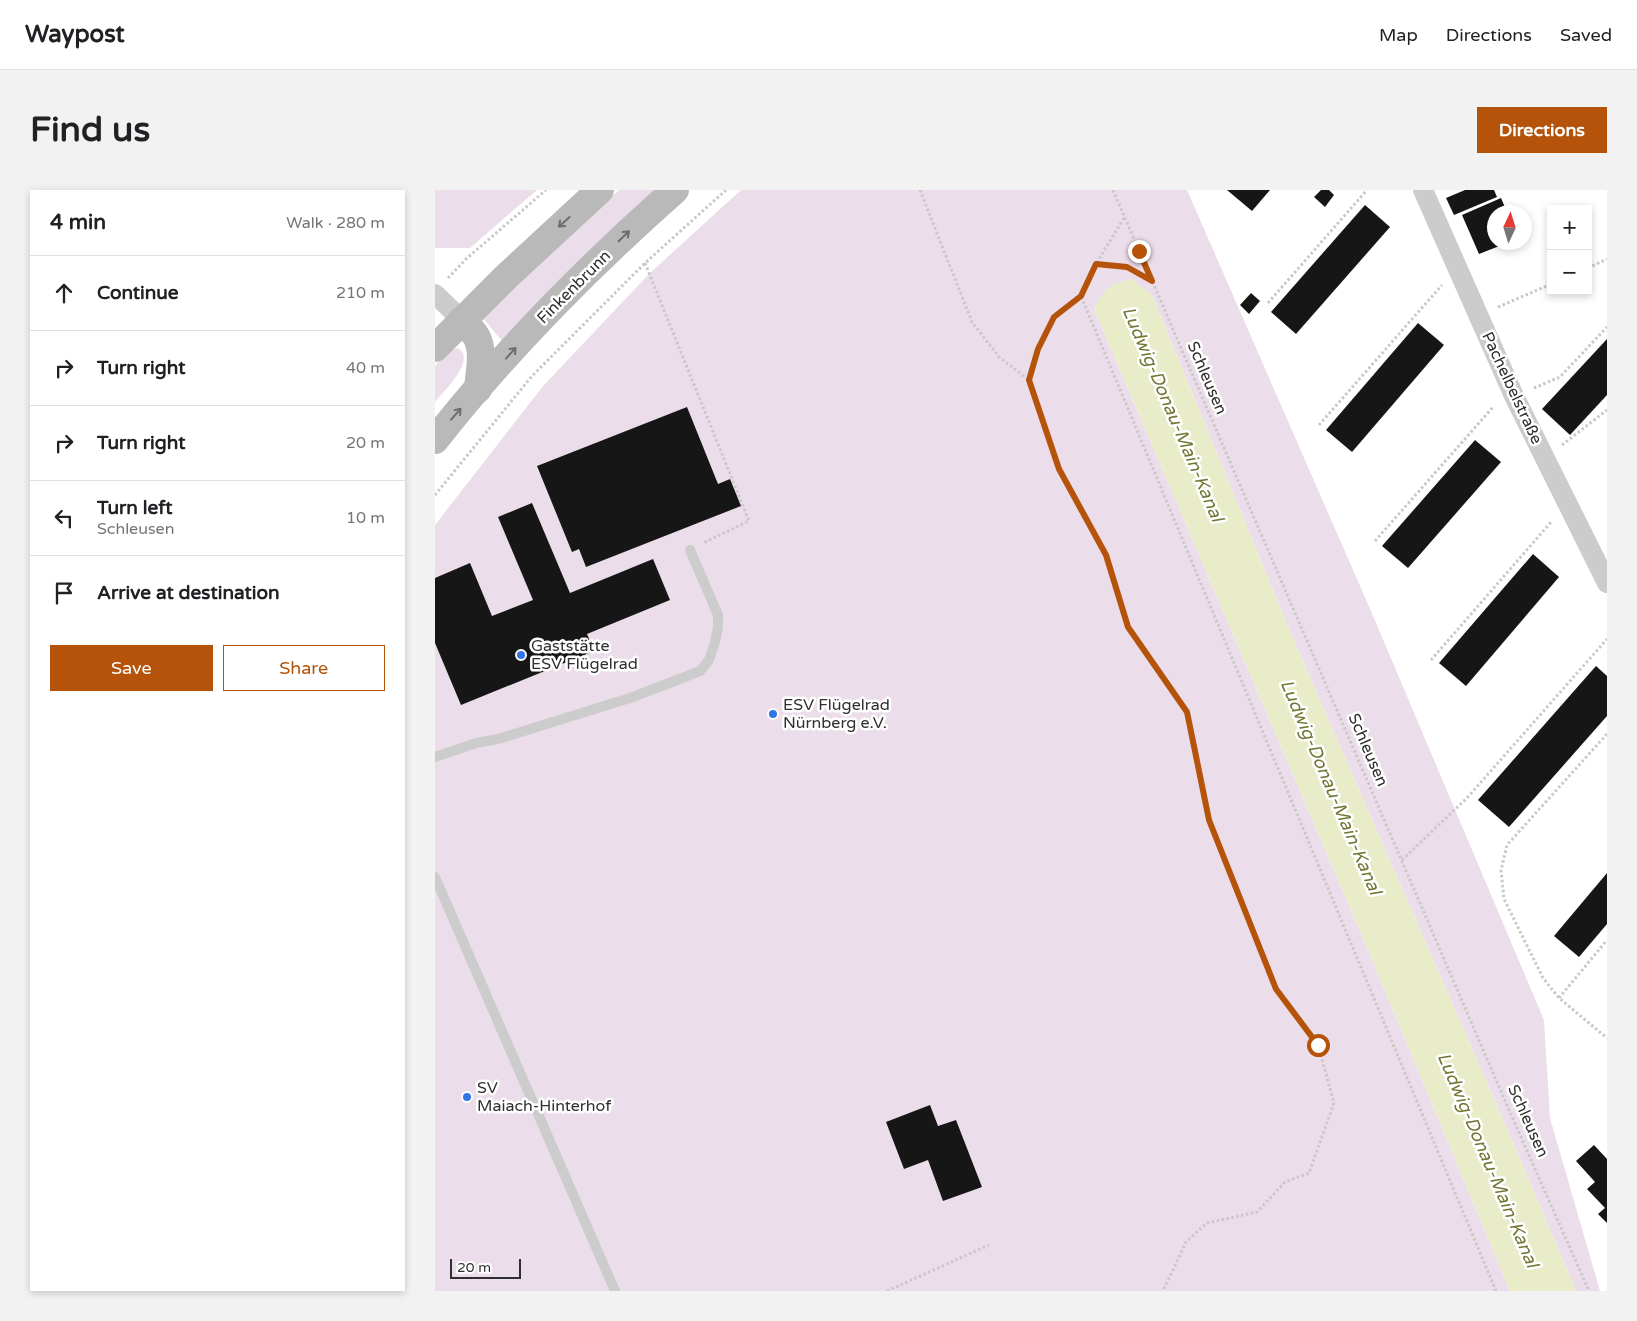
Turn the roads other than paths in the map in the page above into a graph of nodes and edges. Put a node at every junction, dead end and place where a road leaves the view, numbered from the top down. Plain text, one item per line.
1 (600, 190) edge
2 (675, 190) edge
3 (1423, 190) edge
4 (441, 286) edge
5 (462, 320) junction
6 (435, 348) edge
7 (478, 389) junction
8 (435, 440) edge
9 (690, 550) road end
10 (1607, 584) edge
11 (435, 757) edge
12 (435, 877) edge
13 (615, 1291) edge

1 -> 5 main road
7 -> 2 main road, Finkenbrunn
3 - 10 street, Pachelbelstraße
4 - 5 street
5 - 6 main road
5 - 7 main road
8 -> 7 main road, Finkenbrunn
9 - 11 lane
12 - 13 lane

